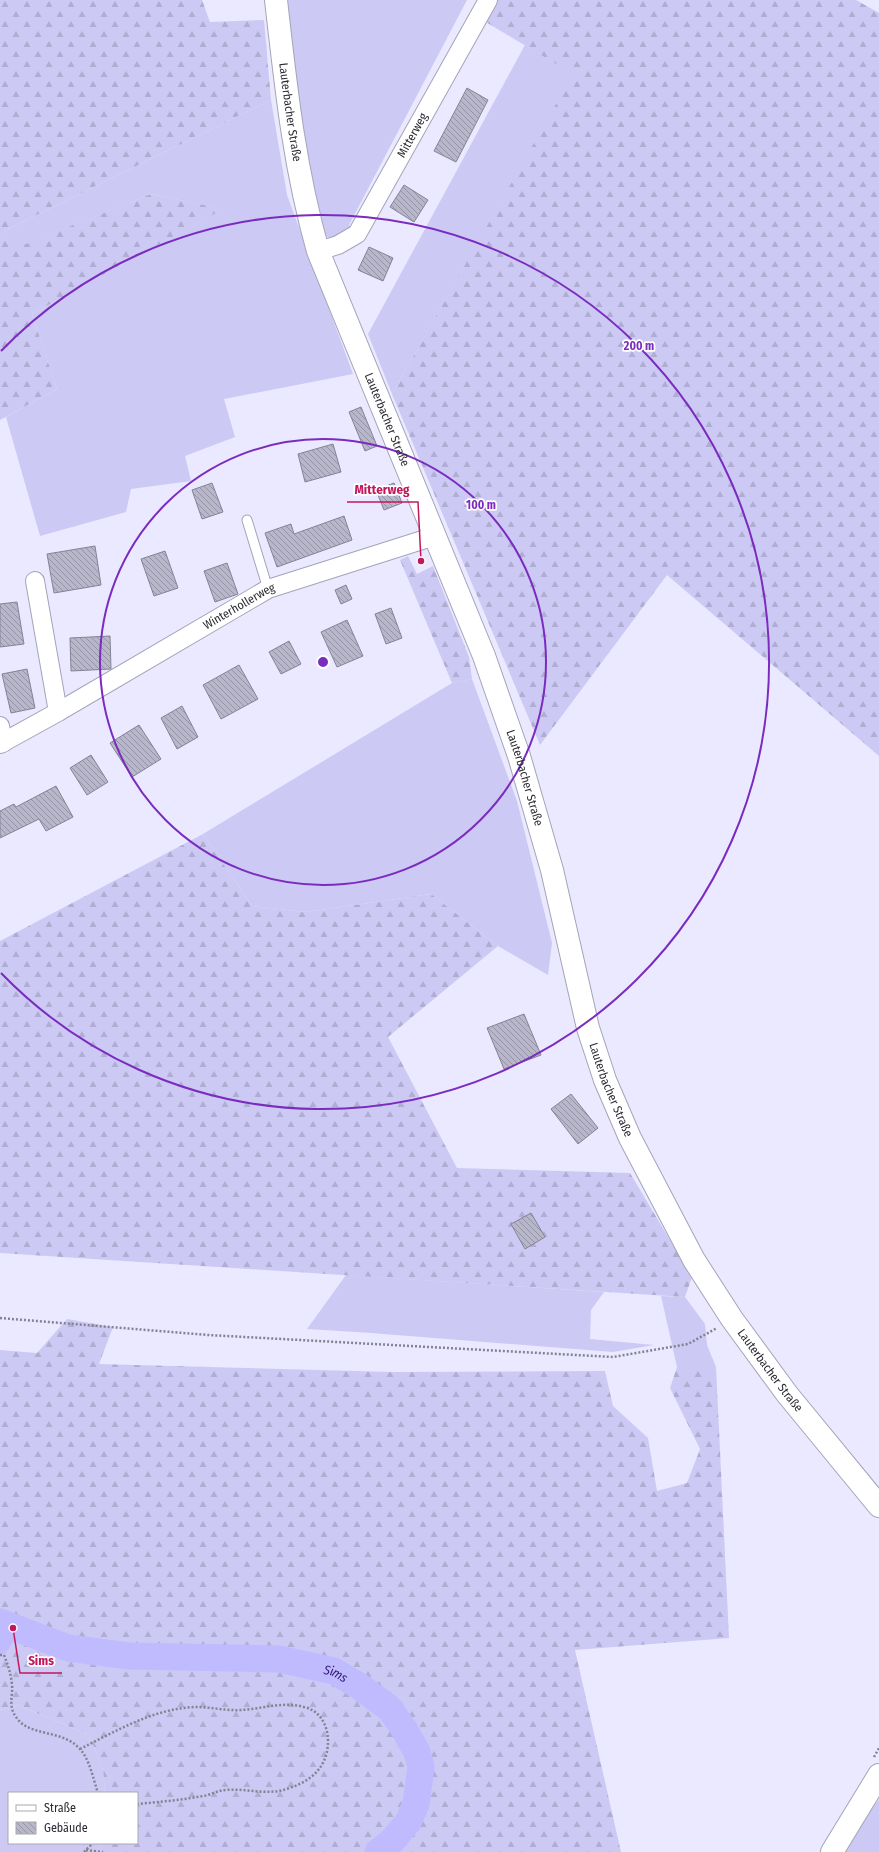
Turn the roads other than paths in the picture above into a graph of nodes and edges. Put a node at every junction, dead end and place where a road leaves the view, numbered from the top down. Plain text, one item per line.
1 (276, 0) edge
2 (488, 0) edge
3 (318, 251) junction
4 (247, 520) dead end
5 (435, 536) junction
6 (35, 581) dead end
7 (268, 589) junction
8 (58, 712) junction
9 (1, 738) edge
10 (879, 1506) edge
11 (879, 1775) edge
12 (832, 1852) edge

1 - 3 street, Lauterbacher Straße
2 - 3 street, Mitterweg
3 - 5 street, Lauterbacher Straße
4 - 7 lane
5 - 7 street, Winterhollerweg
5 - 10 street, Lauterbacher Straße
6 - 8 street
7 - 8 street, Winterhollerweg
8 - 9 street, Winterhollerweg
11 - 12 street

